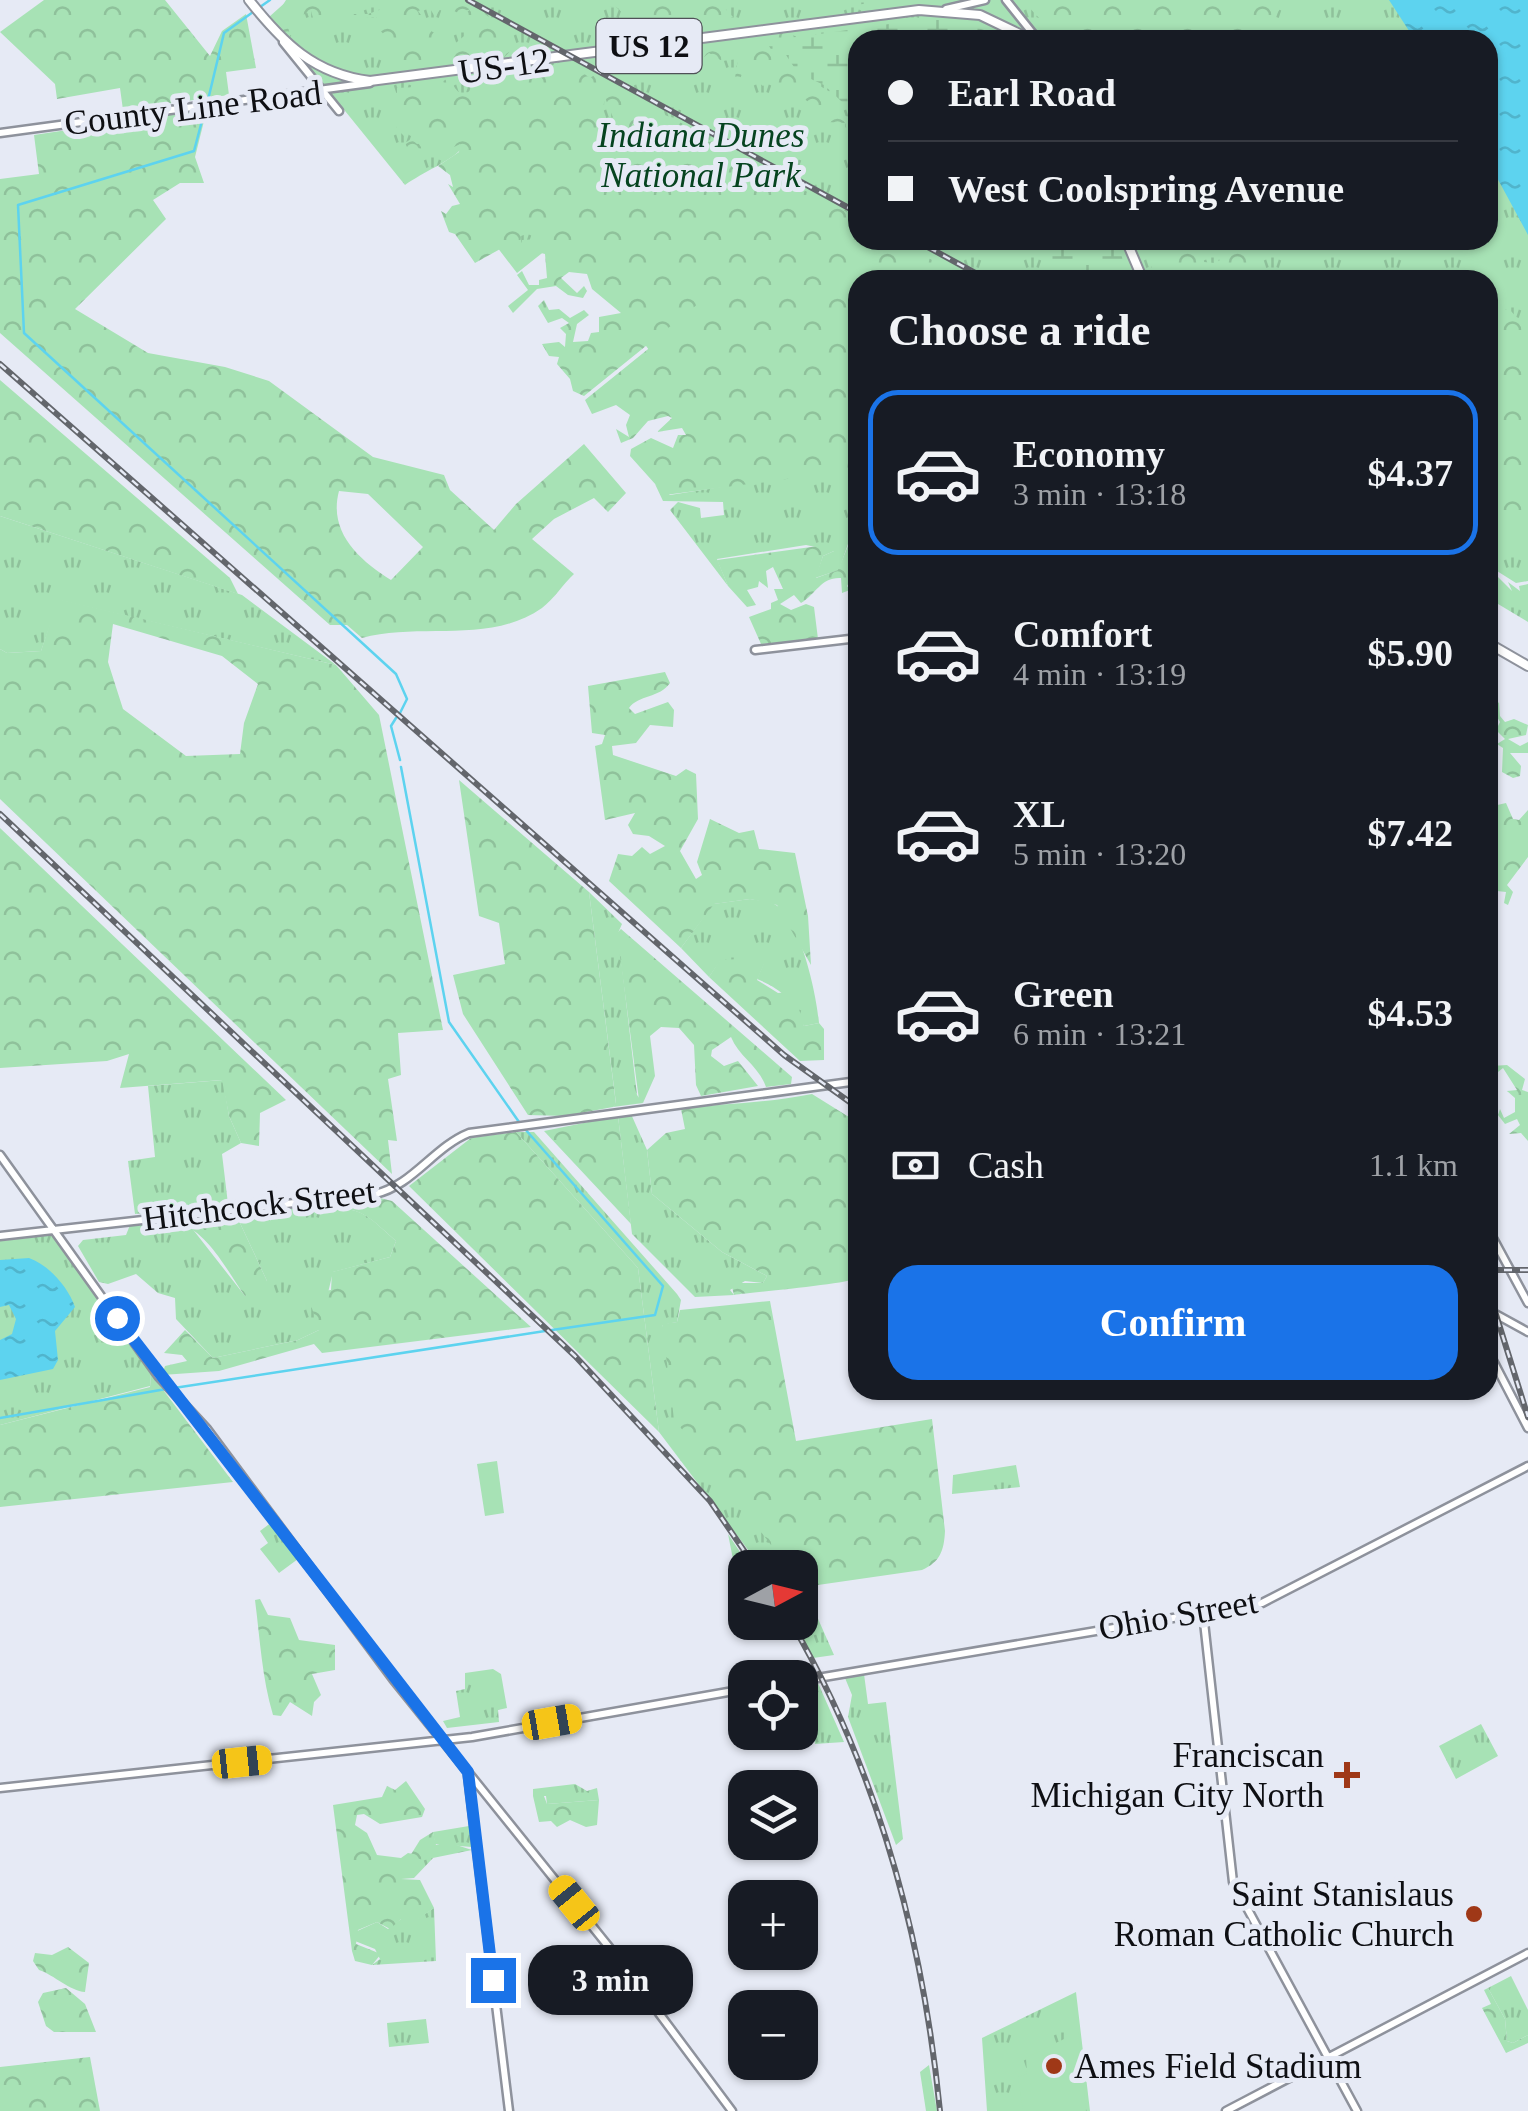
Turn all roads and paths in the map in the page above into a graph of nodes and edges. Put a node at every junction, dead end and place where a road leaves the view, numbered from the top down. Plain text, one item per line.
1 (249, 0) edge
2 (985, 0) edge
3 (1006, 0) edge
4 (946, 10) junction
5 (1015, 30) edge
6 (1028, 30) edge
7 (278, 37) junction
8 (386, 81) junction
9 (322, 91) junction
10 (340, 110) dead end
11 (0, 132) edge
12 (848, 639) edge
13 (1498, 649) edge
14 (756, 650) dead end
15 (1528, 666) edge
16 (848, 1082) edge
17 (0, 1155) edge
18 (54, 1230) junction
19 (0, 1236) edge
20 (1498, 1248) edge
21 (1528, 1303) edge
22 (1498, 1317) edge
23 (1528, 1332) edge
24 (1498, 1370) edge
25 (1528, 1428) edge
26 (1528, 1466) edge
27 (1203, 1613) junction
28 (818, 1678) edge
29 (728, 1692) edge
30 (442, 1740) junction
31 (468, 1772) junction
32 (0, 1788) edge
33 (1528, 1954) edge
34 (1328, 2058) junction
35 (509, 2111) edge
36 (732, 2111) edge
37 (1226, 2111) edge
38 (1357, 2111) edge

1 - 7 main road, US 12
2 - 4 street
3 - 6 street
4 - 5 main road, US-12 / US 12
4 - 8 main road, US-12 / US 12
7 - 8 main road, US-12 / US 12
7 - 9 street
8 - 9 street, County Line Road
9 - 10 street
9 - 11 street, County Line Road
12 - 14 street
13 - 15 main road
16 - 18 street, Hitchcock Street
17 - 18 street
18 - 19 street, Hitchcock Street
18 - 30 street
20 - 21 street
22 - 23 street
24 - 25 street
26 - 27 street, Ohio Street
27 - 28 street, Ohio Street
27 - 34 street
29 - 30 street
30 - 31 street
30 - 32 street
31 - 35 street
31 - 36 street
33 - 34 street
34 - 37 street
34 - 38 street

